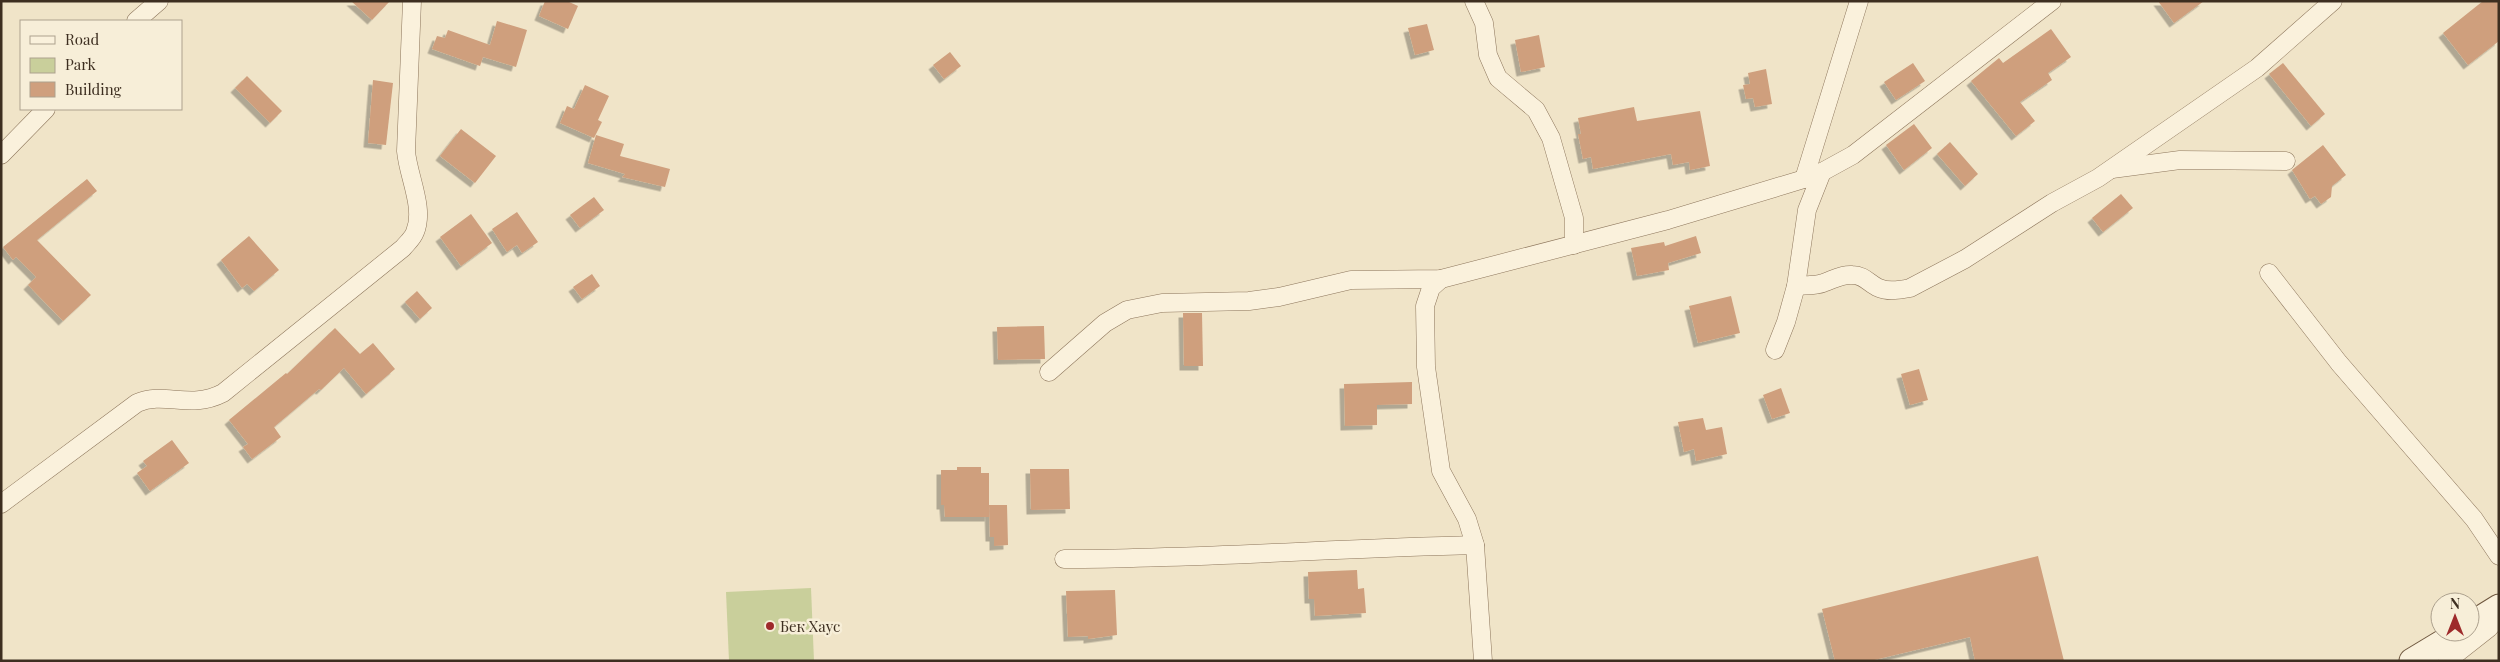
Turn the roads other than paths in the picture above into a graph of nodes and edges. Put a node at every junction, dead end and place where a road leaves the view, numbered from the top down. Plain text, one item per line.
1 (160, 1) edge
2 (412, 1) edge
3 (1474, 1) edge
4 (1858, 1) edge
5 (2052, 1) edge
6 (2333, 1) edge
7 (137, 20) edge
8 (45, 110) edge
9 (1, 155) edge
10 (2286, 161) dead end
11 (2109, 170) junction
12 (1822, 172) junction
13 (1804, 179) junction
14 (1574, 245) junction
15 (2269, 273) dead end
16 (1441, 279) junction
17 (1796, 286) junction
18 (1775, 350) dead end
19 (1049, 372) dead end
20 (1, 504) edge
21 (1475, 545) junction
22 (2499, 556) edge
23 (1064, 559) dead end
24 (2499, 607) edge
25 (2499, 616) edge
26 (2480, 619) edge
27 (2443, 642) edge
28 (1483, 661) edge
29 (2412, 661) edge
30 (2448, 661) edge

1 - 7 street
2 - 20 street
3 - 14 street
4 - 13 street
5 - 12 street
6 - 11 street
8 - 9 street
10 - 11 street
11 - 17 street
12 - 13 street
12 - 17 street
13 - 14 street
14 - 16 street
15 - 22 street
16 - 19 street
16 - 21 street
17 - 18 street
21 - 23 street
21 - 28 street
24 - 26 main road
25 - 30 street
27 - 29 main road

